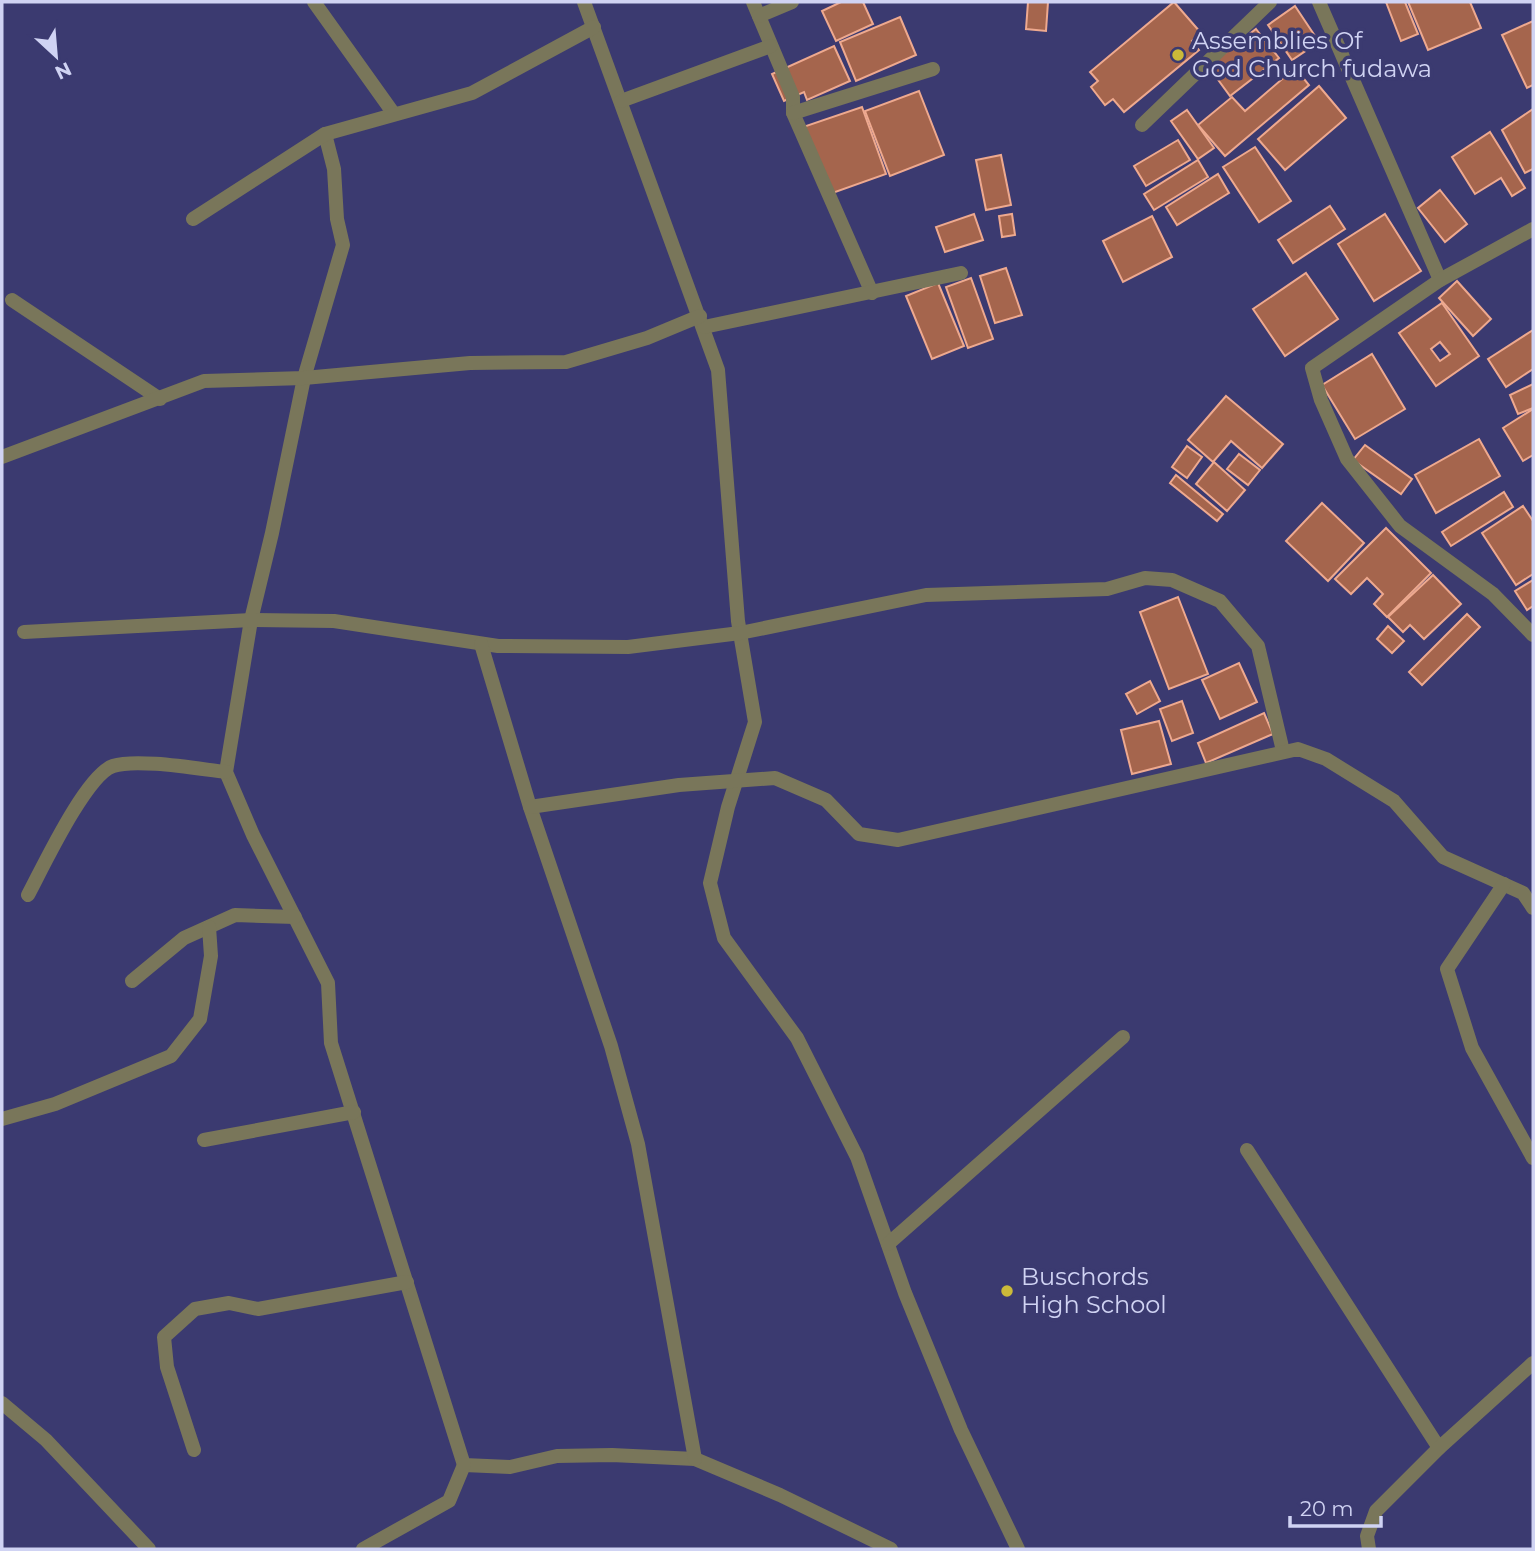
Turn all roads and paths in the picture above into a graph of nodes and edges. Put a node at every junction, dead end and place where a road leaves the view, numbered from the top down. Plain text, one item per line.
1 (314, 2) edge
2 (584, 2) edge
3 (753, 2) edge
4 (793, 2) edge
5 (1270, 2) edge
6 (1319, 2) edge
7 (759, 16) junction
8 (594, 27) junction
9 (771, 47) junction
10 (933, 69) dead end
11 (621, 101) junction
12 (793, 113) junction
13 (394, 114) junction
14 (1142, 125) dead end
15 (325, 134) junction
16 (193, 219) dead end
17 (1531, 235) edge
18 (961, 273) dead end
19 (1440, 281) junction
20 (872, 293) junction
21 (12, 300) dead end
22 (702, 322) junction
23 (304, 378) junction
24 (160, 399) junction
25 (2, 457) edge
26 (251, 620) junction
27 (24, 632) dead end
28 (740, 633) junction
29 (1533, 635) edge
30 (481, 644) junction
31 (1283, 751) junction
32 (226, 772) junction
33 (737, 782) junction
34 (530, 807) junction
35 (1504, 884) junction
36 (28, 895) dead end
37 (1533, 908) edge
38 (295, 917) junction
39 (209, 927) junction
40 (132, 981) dead end
41 (1122, 1037) dead end
42 (354, 1112) junction
43 (2, 1119) edge
44 (204, 1140) dead end
45 (1247, 1150) dead end
46 (1533, 1158) edge
47 (888, 1244) junction
48 (407, 1282) junction
49 (1533, 1363) edge
50 (2, 1403) edge
51 (1439, 1448) junction
52 (194, 1450) dead end
53 (695, 1459) junction
54 (464, 1465) junction
55 (149, 1549) edge
56 (363, 1549) edge
57 (891, 1549) edge
58 (1018, 1549) edge
59 (1368, 1549) edge

1 - 13 street
2 - 8 street
3 - 7 street
4 - 7 street
5 - 14 street
6 - 19 street
7 - 9 street
8 - 11 street
8 - 13 street
9 - 11 street
9 - 12 street
10 - 12 street
11 - 22 street
12 - 20 street
13 - 15 street
15 - 16 street
15 - 23 street
17 - 19 street
18 - 20 street
19 - 29 street
20 - 22 street
21 - 24 street
22 - 23 street
22 - 28 street
23 - 24 street
23 - 26 street
24 - 25 street
26 - 27 street
26 - 30 street
26 - 32 street
28 - 30 street
28 - 31 street
28 - 33 street
30 - 34 street
31 - 33 street
31 - 35 street
32 - 36 street
32 - 38 street
33 - 34 street
33 - 47 street
34 - 53 street
35 - 37 street
35 - 46 street
38 - 39 street
38 - 42 street
39 - 40 street
39 - 43 street
41 - 47 street
42 - 44 street
42 - 48 street
45 - 51 street
47 - 58 street
48 - 52 street
48 - 54 street
49 - 51 street
50 - 55 street
51 - 59 street
53 - 54 street
53 - 57 street
54 - 56 street

